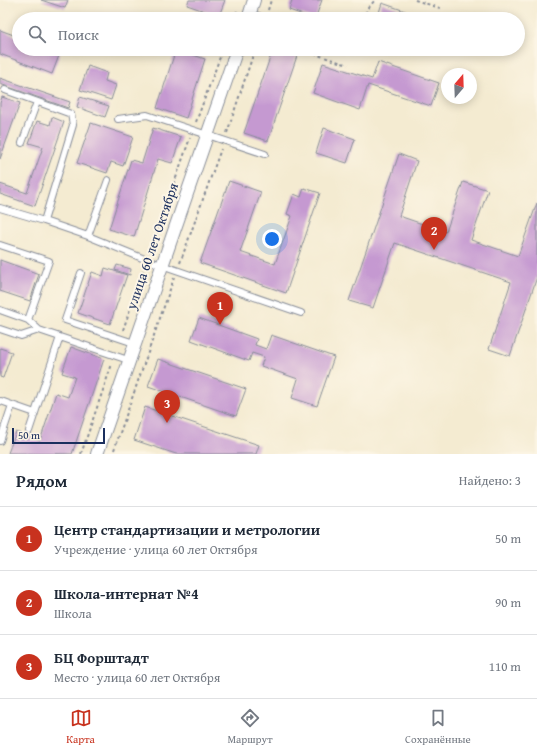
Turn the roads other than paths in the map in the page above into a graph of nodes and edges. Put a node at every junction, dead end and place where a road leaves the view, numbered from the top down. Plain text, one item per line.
1 (254, 0) edge
2 (250, 12) edge
3 (235, 56) edge
4 (4, 90) dead end
5 (37, 102) junction
6 (118, 119) dead end
7 (207, 135) junction
8 (22, 143) dead end
9 (265, 154) dead end
10 (108, 180) dead end
11 (0, 208) edge
12 (44, 221) junction
13 (88, 236) junction
14 (0, 245) edge
15 (162, 264) junction
16 (81, 273) dead end
17 (0, 310) edge
18 (301, 313) dead end
19 (28, 320) junction
20 (0, 329) edge
21 (38, 330) junction
22 (60, 337) junction
23 (134, 343) junction
24 (128, 360) junction
25 (2, 401) dead end
26 (12, 405) junction
27 (35, 413) junction
28 (29, 431) dead end
29 (0, 441) edge
30 (96, 454) edge

1 - 2 street
3 - 7 street, улица 60 лет Октября
4 - 5 lane
5 - 8 lane
5 - 12 lane
6 - 7 lane
7 - 9 lane
7 - 15 street, улица 60 лет Октября
10 - 13 lane
11 - 12 lane
12 - 13 lane
13 - 15 lane
14 - 19 lane
15 - 18 lane
15 - 23 street, улица 60 лет Октября
16 - 23 lane
17 - 19 lane
19 - 21 lane
20 - 21 lane
21 - 22 lane
22 - 24 lane
22 - 27 lane
23 - 24 street, улица 60 лет Октября
24 - 30 street, улица 60 лет Октября
25 - 26 lane
26 - 27 lane
26 - 29 lane
27 - 28 lane

